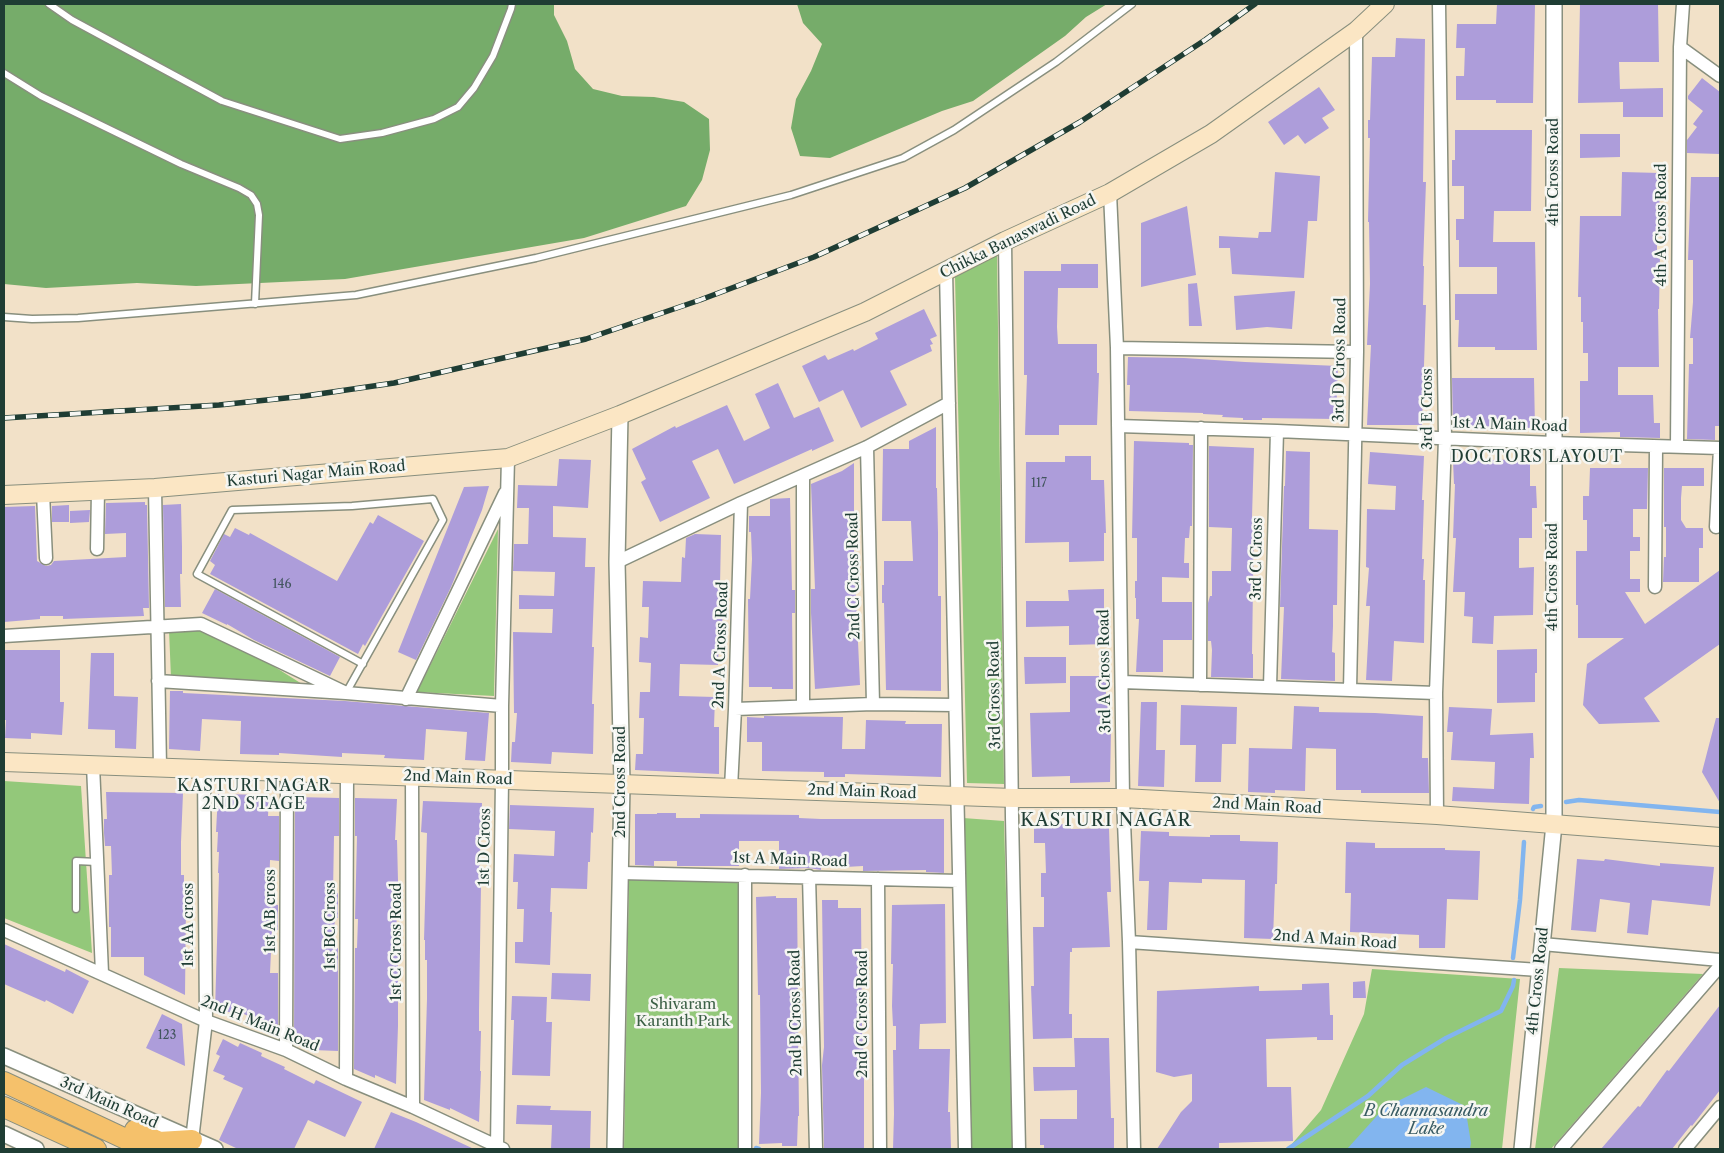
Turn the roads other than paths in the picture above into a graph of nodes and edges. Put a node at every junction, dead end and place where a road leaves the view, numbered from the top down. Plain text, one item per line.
1 (49, 4) edge
2 (512, 4) edge
3 (1132, 4) edge
4 (1385, 4) edge
5 (1438, 4) edge
6 (1554, 4) edge
7 (1683, 4) edge
8 (1356, 31) junction
9 (1680, 46) junction
10 (4, 73) edge
11 (1720, 76) edge
12 (1110, 193) junction
13 (1005, 241) junction
14 (946, 271) junction
15 (255, 304) junction
16 (4, 317) edge
17 (1117, 348) junction
18 (1357, 352) junction
19 (949, 403) junction
20 (620, 415) junction
21 (1118, 426) junction
22 (1201, 428) junction
23 (1277, 431) junction
24 (1355, 435) junction
25 (1445, 439) junction
26 (1553, 443) junction
27 (1677, 446) junction
28 (867, 447) junction
29 (1656, 447) junction
30 (1720, 448) edge
31 (508, 458) junction
32 (803, 477) junction
33 (154, 488) junction
34 (508, 488) junction
35 (98, 490) junction
36 (43, 493) junction
37 (4, 495) edge
38 (741, 504) junction
39 (1716, 526) dead end
40 (97, 549) dead end
41 (46, 558) dead end
42 (617, 562) junction
43 (1655, 587) dead end
44 (157, 626) junction
45 (4, 636) edge
46 (363, 664) junction
47 (158, 681) junction
48 (1122, 682) junction
49 (1200, 685) junction
50 (1270, 687) junction
51 (1350, 690) junction
52 (346, 693) junction
53 (1436, 693) junction
54 (406, 699) junction
55 (873, 704) junction
56 (955, 705) junction
57 (502, 706) junction
58 (803, 706) junction
59 (735, 709) junction
60 (4, 762) edge
61 (93, 765) junction
62 (160, 767) junction
63 (204, 769) junction
64 (288, 772) junction
65 (347, 774) junction
66 (412, 776) junction
67 (502, 780) junction
68 (622, 784) junction
69 (731, 788) junction
70 (957, 796) junction
71 (1012, 798) junction
72 (1123, 798) junction
73 (1437, 815) junction
74 (1554, 824) junction
75 (1720, 837) edge
76 (97, 862) junction
77 (621, 872) junction
78 (745, 875) junction
79 (809, 876) junction
80 (878, 878) junction
81 (959, 881) junction
82 (76, 909) dead end
83 (4, 930) edge
84 (1129, 942) junction
85 (1542, 944) junction
86 (1720, 960) edge
87 (1720, 966) edge
88 (1539, 970) junction
89 (102, 973) junction
90 (206, 1021) junction
91 (286, 1050) junction
92 (4, 1056) edge
93 (346, 1079) junction
94 (4, 1082) edge
95 (4, 1107) edge
96 (414, 1107) junction
97 (1720, 1107) edge
98 (94, 1124) junction
99 (4, 1134) edge
100 (192, 1140) junction
101 (500, 1148) edge
102 (36, 1149) edge
103 (96, 1149) edge
104 (147, 1149) edge
105 (214, 1149) edge
106 (615, 1149) edge
107 (745, 1149) edge
108 (816, 1149) edge
109 (880, 1149) edge
110 (964, 1149) edge
111 (1019, 1149) edge
112 (1134, 1149) edge
113 (1522, 1149) edge
114 (1561, 1149) edge
115 (1685, 1149) edge

1 - 2 lane
3 - 15 lane
4 - 8 main road, Chikka Banaswadi Road
5 - 25 street, 3rd E Cross
6 - 26 street, 4th Cross Road
7 - 9 street, 4th A Cross Road
8 - 12 main road, Chikka Banaswadi Road
8 - 18 street, 3rd D Cross Road
9 - 11 street
9 - 27 street, 4th A Cross Road
10 - 15 lane
12 - 13 main road, Chikka Banaswadi Road
12 - 17 street, 3rd A Cross Road
13 - 14 main road, Chikka Banaswadi Road
13 - 71 street, 3rd Cross Road
14 - 19 street
14 - 20 main road, Chikka Banaswadi Road
15 - 16 lane
17 - 18 street
17 - 21 street, 3rd A Cross Road
18 - 24 street, 3rd D Cross Road
19 - 28 street
19 - 56 street
20 - 31 main road, Kasturi Nagar Main Road
20 - 42 street, 2nd Cross Road
21 - 22 street, 1st A Main Road
21 - 48 street, 3rd A Cross Road
22 - 23 street, 1st A Main Road
22 - 49 street
23 - 24 street, 1st A Main Road
23 - 50 street, 3rd C Cross
24 - 25 street, 1st A Main Road
24 - 51 street, 3rd D Cross Road
25 - 26 street, 1st A Main Road
25 - 53 street, 3rd E Cross
26 - 29 street, 1st A Main Road
26 - 74 street, 4th Cross Road
27 - 29 street, 1st A Main Road
27 - 30 street, 1st A Main Road
28 - 32 street
28 - 55 street, 2nd C Cross Road
29 - 43 street
30 - 39 street
31 - 33 main road, Kasturi Nagar Main Road
31 - 34 street, 1st D Cross
32 - 38 street
32 - 58 street
33 - 35 main road, Kasturi Nagar Main Road
33 - 44 street
34 - 54 street
34 - 57 street, 1st D Cross
35 - 36 main road, Kasturi Nagar Main Road
35 - 40 street
36 - 37 main road, Kasturi Nagar Main Road
36 - 41 street
38 - 42 street
38 - 59 street, 2nd A Cross Road
42 - 68 street, 2nd Cross Road
44 - 45 street
44 - 47 street
44 - 52 street
46 - 46 lane
46 - 52 lane
47 - 52 street
47 - 62 street
48 - 49 street
48 - 72 street, 3rd A Cross Road
49 - 50 street
50 - 51 street
51 - 53 street
52 - 54 street
53 - 73 street, 3rd E Cross
54 - 57 street
55 - 56 street
55 - 58 street
56 - 70 street
57 - 67 street, 1st D Cross
58 - 59 street
59 - 69 street, 2nd A Cross Road
60 - 61 main road, 2nd Main Road
61 - 62 main road, 2nd Main Road
61 - 76 street
62 - 63 main road, 2nd Main Road
63 - 64 main road, 2nd Main Road
63 - 90 street, 1st AA cross
64 - 65 main road, 2nd Main Road
64 - 91 street, 1st AB cross
65 - 66 main road, 2nd Main Road
65 - 93 street, 1st BC Cross
66 - 67 main road, 2nd Main Road
66 - 96 street, 1st C Cross Road
67 - 68 main road, 2nd Main Road
67 - 101 street, 1st D Cross
68 - 69 main road, 2nd Main Road
68 - 77 street, 2nd Cross Road
69 - 70 main road, 2nd Main Road
70 - 71 main road, 2nd Main Road
70 - 81 street
71 - 72 main road, 2nd Main Road
71 - 111 street, 3rd Cross Road
72 - 73 main road, 2nd Main Road
72 - 84 street, 3rd A Cross Road
73 - 74 main road, 2nd Main Road
74 - 75 main road, 2nd Main Road
74 - 85 street, 4th Cross Road
76 - 82 lane
76 - 89 street
77 - 78 street, 1st A Main Road
77 - 106 street, 2nd Cross Road
78 - 79 street, 1st A Main Road
78 - 107 street
79 - 80 street, 1st A Main Road
79 - 108 street, 2nd B Cross Road
80 - 81 street, 1st A Main Road
80 - 109 street, 2nd C Cross Road
81 - 110 street
83 - 89 street, 2nd H Main Road
84 - 88 street, 2nd A Main Road
84 - 112 street, 3rd A Cross Road
85 - 86 street
85 - 88 street, 4th Cross Road
87 - 114 street
88 - 113 street, 4th Cross Road
89 - 90 street, 2nd H Main Road
90 - 91 street, 2nd H Main Road
90 - 100 street, 1st AA cross
91 - 93 street, 2nd H Main Road
92 - 100 street, 3rd Main Road
93 - 96 street, 2nd H Main Road
94 - 98 highway
95 - 103 highway
96 - 101 street, 2nd H Main Road
97 - 115 street
98 - 100 highway
98 - 104 highway
99 - 102 street
100 - 105 street, 3rd Main Road

